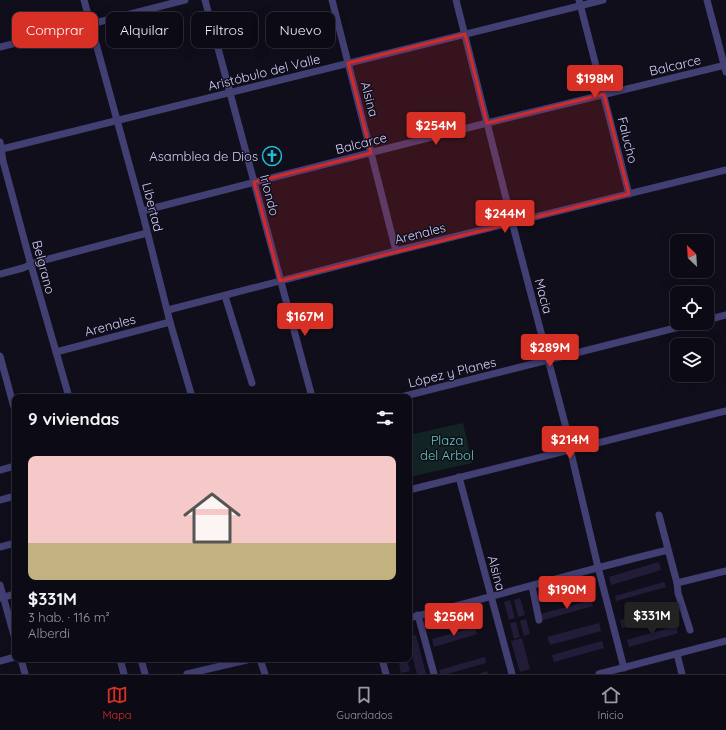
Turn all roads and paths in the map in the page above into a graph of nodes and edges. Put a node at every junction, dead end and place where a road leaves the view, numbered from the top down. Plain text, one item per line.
1 (84, 0) edge
2 (185, 0) edge
3 (205, 0) edge
4 (332, 0) edge
5 (456, 0) edge
6 (602, 0) edge
7 (707, 0) edge
8 (580, 3) edge
9 (87, 12) edge
10 (98, 22) edge
11 (465, 34) junction
12 (12, 44) edge
13 (0, 47) edge
14 (97, 48) edge
15 (348, 63) junction
16 (725, 68) edge
17 (230, 93) junction
18 (604, 94) junction
19 (117, 120) junction
20 (487, 123) junction
21 (1, 145) edge
22 (372, 153) junction
23 (2, 162) edge
24 (726, 170) edge
25 (254, 182) junction
26 (629, 194) junction
27 (142, 211) junction
28 (512, 222) junction
29 (147, 233) junction
30 (396, 251) junction
31 (31, 265) junction
32 (0, 274) edge
33 (280, 281) junction
34 (225, 296) junction
35 (168, 310) junction
36 (726, 315) edge
37 (714, 318) edge
38 (170, 322) junction
39 (670, 329) edge
40 (56, 352) junction
41 (0, 356) edge
42 (548, 359) junction
43 (252, 383) dead end
44 (67, 394) edge
45 (191, 394) edge
46 (311, 394) edge
47 (412, 394) edge
48 (12, 400) edge
49 (726, 411) edge
50 (571, 451) junction
51 (12, 467) edge
52 (0, 470) edge
53 (459, 477) junction
54 (412, 489) edge
55 (12, 497) edge
56 (0, 500) edge
57 (659, 515) dead end
58 (12, 544) edge
59 (0, 547) edge
60 (668, 550) junction
61 (598, 567) junction
62 (726, 571) edge
63 (677, 583) junction
64 (0, 585) edge
65 (532, 586) junction
66 (12, 595) edge
67 (1, 597) edge
68 (491, 597) junction
69 (418, 616) junction
70 (412, 617) edge
71 (539, 620) dead end
72 (12, 630) edge
73 (690, 630) dead end
74 (726, 641) edge
75 (677, 654) junction
76 (12, 658) edge
77 (0, 661) edge
78 (22, 662) edge
79 (121, 662) edge
80 (142, 662) edge
81 (238, 662) edge
82 (261, 662) edge
83 (383, 662) edge
84 (624, 668) junction
85 (24, 674) edge
86 (124, 674) edge
87 (145, 674) edge
88 (187, 674) edge
89 (265, 674) edge
90 (386, 674) edge
91 (434, 674) edge
92 (512, 674) edge
93 (599, 674) edge
94 (682, 674) edge

1 - 9 street, Libertad
2 - 10 street
3 - 17 street, Iriondo
4 - 15 street, Alsina
5 - 11 street, Macia
6 - 8 street, Aristóbulo del Valle
7 - 16 street
8 - 11 street, Aristóbulo del Valle
8 - 18 street, Falucho
11 - 15 street, Aristóbulo del Valle
11 - 20 street, Macia
12 - 13 street
14 - 19 street, Libertad
15 - 17 street, Aristóbulo del Valle
15 - 22 street, Alsina
16 - 18 street, Balcarce
17 - 19 street, Aristóbulo del Valle
17 - 25 street, Iriondo
18 - 20 street, Balcarce
18 - 26 street, Falucho
19 - 21 street, Aristóbulo del Valle
19 - 27 street, Libertad
20 - 22 street, Balcarce
20 - 28 street, Macia
21 - 23 street, Belgrano
22 - 25 street, Balcarce
22 - 30 street, Alsina
23 - 31 street, Belgrano
24 - 26 street, Arenales
25 - 27 street, Balcarce
25 - 33 street, Iriondo
26 - 28 street, Arenales
27 - 29 street, Libertad
28 - 30 street, Arenales
28 - 42 street, Macia
29 - 31 street
29 - 35 street, Libertad
30 - 33 street, Arenales
31 - 32 street
31 - 40 street, Belgrano
33 - 34 street, Arenales
33 - 46 street, Iriondo
34 - 35 street, Arenales
34 - 43 street
35 - 38 street, Libertad
36 - 37 street
38 - 40 street, Arenales
38 - 45 street, Libertad
39 - 42 street, López y Planes
40 - 44 street, Belgrano
41 - 48 street
42 - 47 street, López y Planes
42 - 50 street, Macia
49 - 50 street
50 - 53 street
50 - 61 street, Macia
51 - 52 street
53 - 54 street
53 - 68 street, Alsina
55 - 56 street
57 - 60 street
58 - 59 street
60 - 61 street
60 - 63 street
61 - 65 street
61 - 84 street, Macia
62 - 63 street
63 - 73 street
64 - 67 street
65 - 68 street
65 - 71 street
66 - 67 street
67 - 72 street
68 - 69 street
68 - 92 street, Alsina
69 - 70 street
69 - 91 street
74 - 75 street
75 - 84 street
75 - 94 street
76 - 77 street
78 - 85 street
79 - 86 street
80 - 87 street
81 - 88 street
82 - 89 street
83 - 90 street
84 - 93 street

